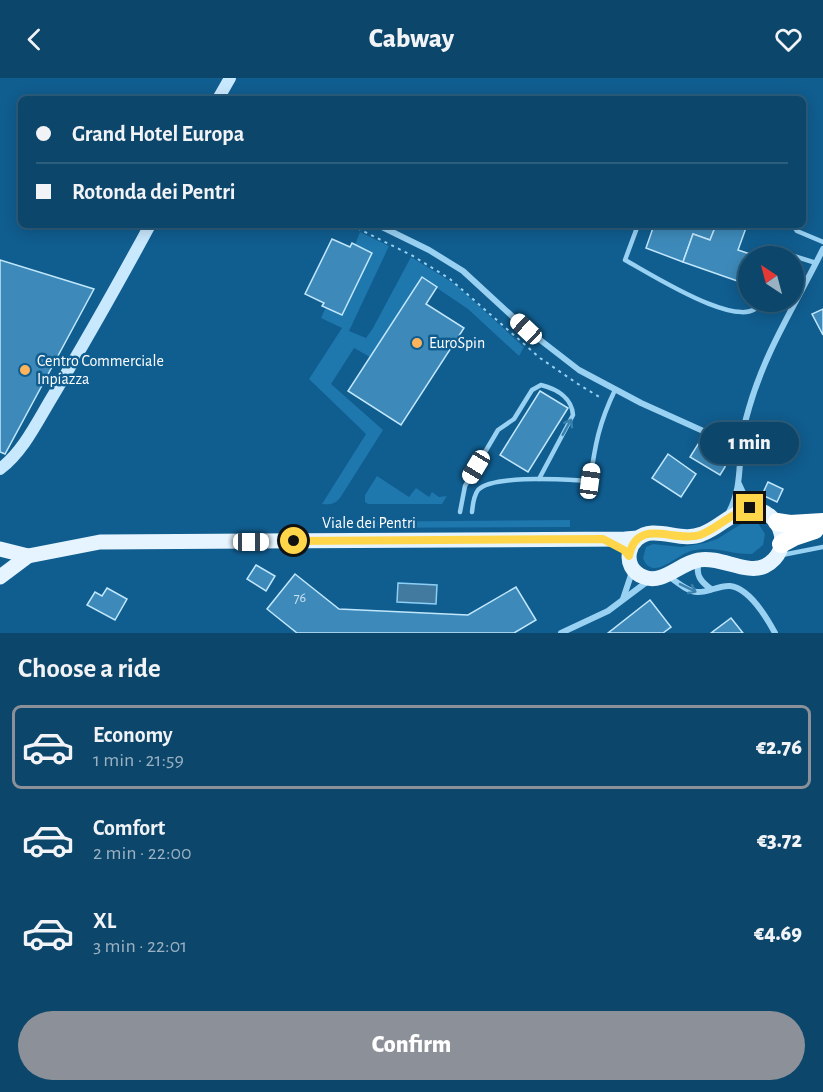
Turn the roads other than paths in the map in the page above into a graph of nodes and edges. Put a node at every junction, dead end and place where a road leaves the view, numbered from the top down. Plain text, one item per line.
1 (230, 78) edge
2 (220, 96) edge
3 (148, 228) edge
4 (384, 228) edge
5 (637, 228) edge
6 (795, 228) edge
7 (823, 242) edge
8 (823, 249) edge
9 (804, 259) edge
10 (816, 263) junction
11 (748, 312) edge
12 (615, 390) junction
13 (741, 448) junction
14 (0, 469) edge
15 (539, 479) junction
16 (739, 483) junction
17 (759, 509) junction
18 (460, 512) dead end
19 (472, 512) dead end
20 (726, 518) junction
21 (777, 522) junction
22 (823, 522) edge
23 (823, 529) edge
24 (638, 538) junction
25 (603, 539) junction
26 (823, 547) edge
27 (0, 549) edge
28 (779, 550) junction
29 (28, 556) junction
30 (699, 559) junction
31 (631, 563) junction
32 (0, 577) edge
33 (658, 577) junction
34 (711, 589) junction
35 (623, 600) junction
36 (561, 633) edge
37 (775, 633) edge

1 - 2 street
3 - 14 street
4 - 12 street
5 - 11 lane
6 - 7 lane
8 - 10 street
9 - 10 lane
10 - 13 street
12 - 13 street
12 - 15 lane
13 - 16 street
15 -> 18 lane
15 - 19 lane
16 - 17 street
16 - 20 street
17 - 20 main road, Viale dei Pentri
17 - 21 main road
20 - 24 main road, Viale dei Pentri
21 - 22 highway
21 - 28 main road
23 - 28 highway
24 - 25 main road, Viale dei Pentri
24 - 31 main road
25 - 29 main road, Viale dei Pentri
25 - 31 main road
26 - 28 lane
27 - 29 main road, Viale dei Pentri
28 - 30 main road
29 - 32 main road, Viale dei Pentri
30 - 33 main road
30 - 34 street
31 - 33 main road
31 - 35 street
33 -> 34 street
33 - 35 street
34 - 37 street
35 - 36 street

